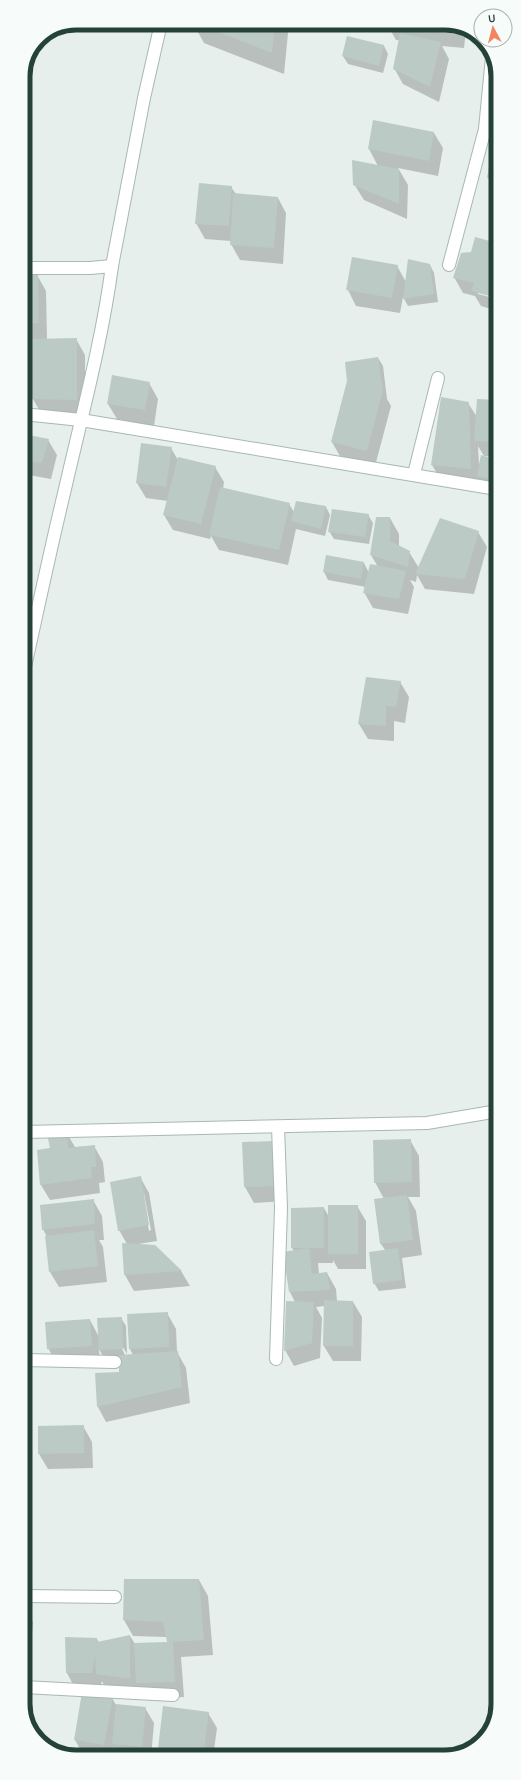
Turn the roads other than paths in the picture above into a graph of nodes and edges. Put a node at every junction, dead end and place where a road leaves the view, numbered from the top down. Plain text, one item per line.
1 (159, 30) edge
2 (491, 72) edge
3 (485, 128) junction
4 (491, 128) edge
5 (449, 265) dead end
6 (112, 266) junction
7 (30, 268) edge
8 (438, 378) dead end
9 (30, 415) edge
10 (81, 420) junction
11 (414, 474) junction
12 (491, 488) edge
13 (30, 644) edge
14 (491, 1112) edge
15 (278, 1127) junction
16 (30, 1132) edge
17 (276, 1359) dead end
18 (30, 1360) edge
19 (115, 1362) dead end
20 (30, 1596) edge
21 (115, 1597) dead end
22 (30, 1687) edge
23 (173, 1695) dead end

1 - 6 street
2 - 3 street
3 - 4 street
3 - 5 street
6 - 7 street
6 - 10 street
8 - 11 street
9 - 10 street
10 - 11 street
10 - 13 street
11 - 12 street
14 - 15 street
15 - 16 street
15 - 17 street
18 - 19 street
20 - 21 street
22 - 23 street

